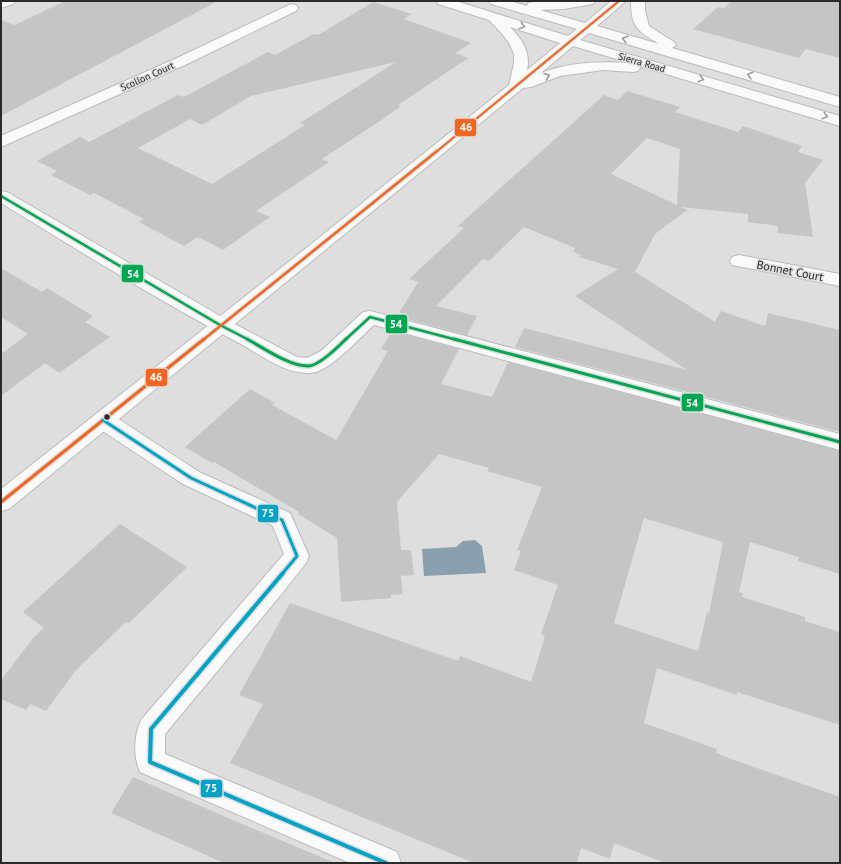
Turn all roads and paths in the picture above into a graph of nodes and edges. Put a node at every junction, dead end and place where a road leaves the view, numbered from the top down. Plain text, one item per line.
1 (8, 1) edge
2 (443, 1) edge
3 (496, 1) edge
4 (588, 1) edge
5 (619, 1) edge
6 (638, 1) edge
7 (1, 4) edge
8 (513, 6) junction
9 (291, 8) dead end
10 (493, 17) junction
11 (586, 28) junction
12 (569, 41) junction
13 (716, 66) junction
14 (673, 71) junction
15 (513, 88) junction
16 (840, 102) edge
17 (840, 121) edge
18 (1, 142) edge
19 (1, 196) edge
20 (740, 261) dead end
21 (840, 280) edge
22 (220, 325) junction
23 (103, 420) junction
24 (840, 442) edge
25 (1, 502) edge
26 (386, 863) edge

1 - 7 street
2 - 10 street, Sierra Road
3 - 8 street, Sierra Road
4 - 8 street
5 - 11 street
6 - 13 street
8 - 11 street, Sierra Road
9 - 18 street, Scollon Court
10 -> 12 street, Sierra Road
10 - 15 street
11 - 12 street
13 -> 11 street, Sierra Road
12 - 14 street, Sierra Road
12 - 15 street
16 -> 13 street, Sierra Road
15 -> 14 street
14 -> 17 street, Sierra Road
15 - 22 street
19 - 22 street
20 - 21 street, Bonnet Court
22 - 23 street
22 - 24 street
23 - 25 street
23 - 26 street

